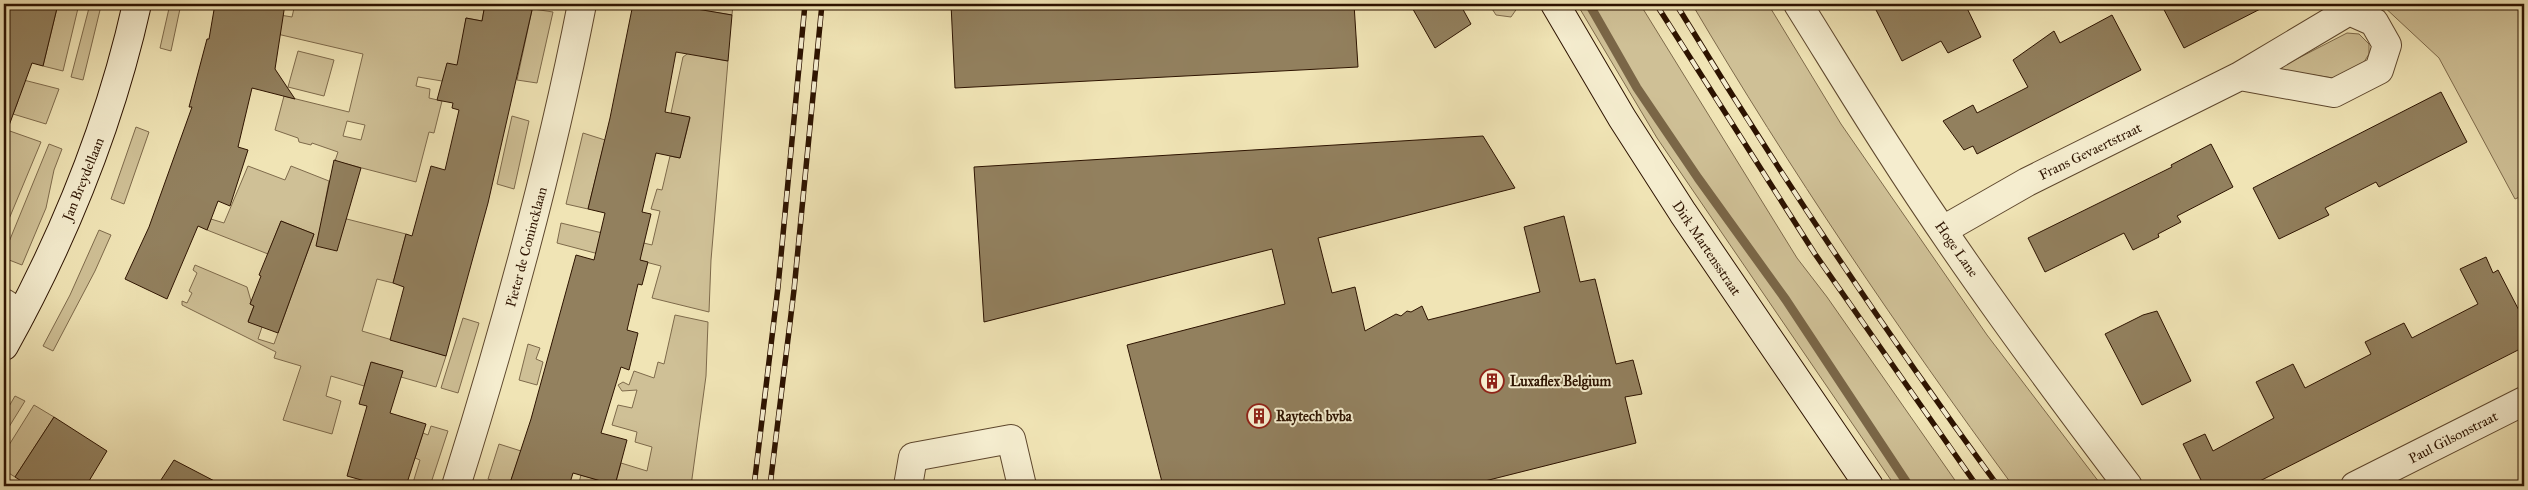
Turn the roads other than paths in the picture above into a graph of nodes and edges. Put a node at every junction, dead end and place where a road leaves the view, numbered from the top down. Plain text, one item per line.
1 (137, 4) edge
2 (582, 4) edge
3 (1555, 4) edge
4 (1798, 4) edge
5 (2240, 76) junction
6 (1943, 230) junction
7 (13, 309) edge
8 (4, 346) edge
9 (2524, 401) edge
10 (456, 486) edge
11 (908, 486) edge
12 (1022, 486) edge
13 (1869, 486) edge
14 (2128, 486) edge
15 (2355, 486) edge

1 - 7 street, Jan Breydellaan
2 - 10 street, Pieter de Conincklaan
3 - 13 street, Dirk Martensstraat
4 - 6 street, Hoge Lane
5 - 5 street, Frans Gevaertstraat
5 - 6 street, Frans Gevaertstraat
6 - 14 street, Hoge Lane
7 - 8 street, Jan Breydellaan
9 - 15 street, Paul Gilsonstraat
11 - 12 street

